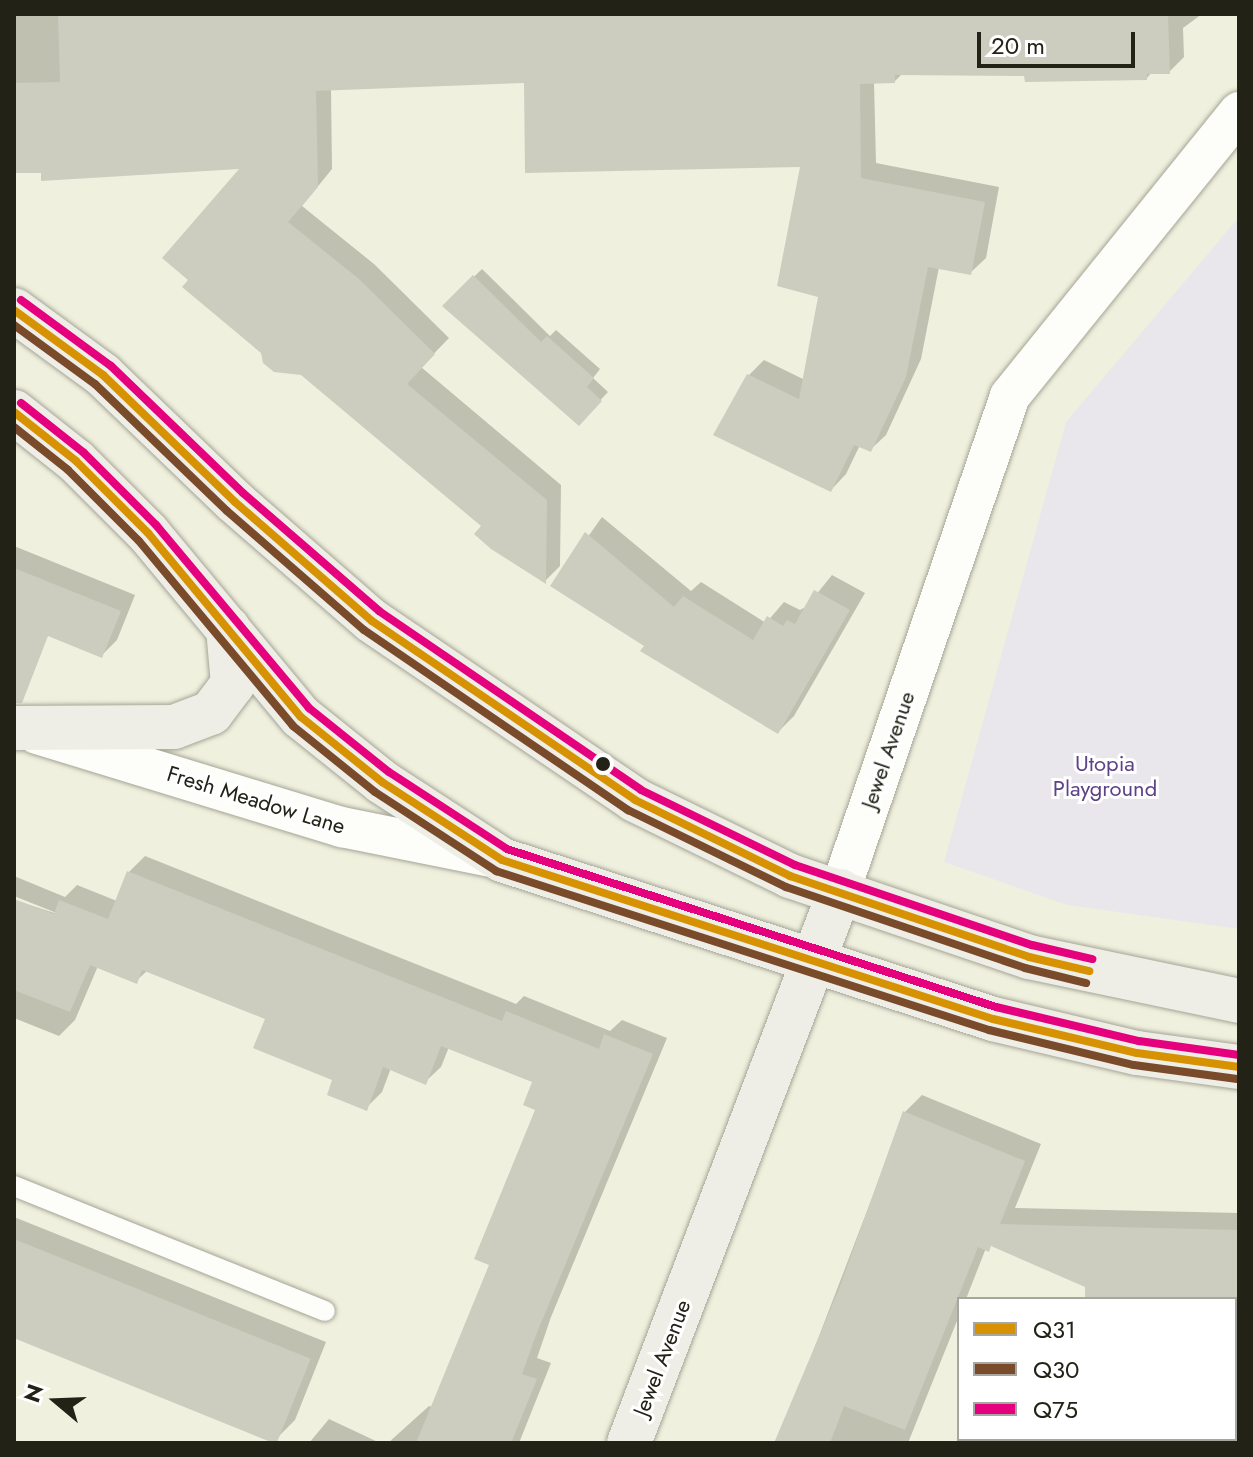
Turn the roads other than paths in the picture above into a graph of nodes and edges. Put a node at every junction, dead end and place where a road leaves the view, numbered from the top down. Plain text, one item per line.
1 (1239, 112) edge
2 (14, 310) edge
3 (14, 412) edge
4 (228, 628) junction
5 (15, 728) edge
6 (502, 860) junction
7 (840, 891) junction
8 (816, 962) junction
9 (1239, 1001) edge
10 (1239, 1067) edge
11 (14, 1186) edge
12 (325, 1311) dead end
13 (629, 1443) edge

1 - 7 street, Jewel Avenue
2 - 7 main road
3 - 4 main road
4 - 5 main road
4 - 6 main road
5 - 6 street, Fresh Meadow Lane
6 - 8 main road
7 - 8 main road, Jewel Avenue
7 - 9 main road
8 - 10 main road
8 - 13 main road, Jewel Avenue
11 - 12 lane

